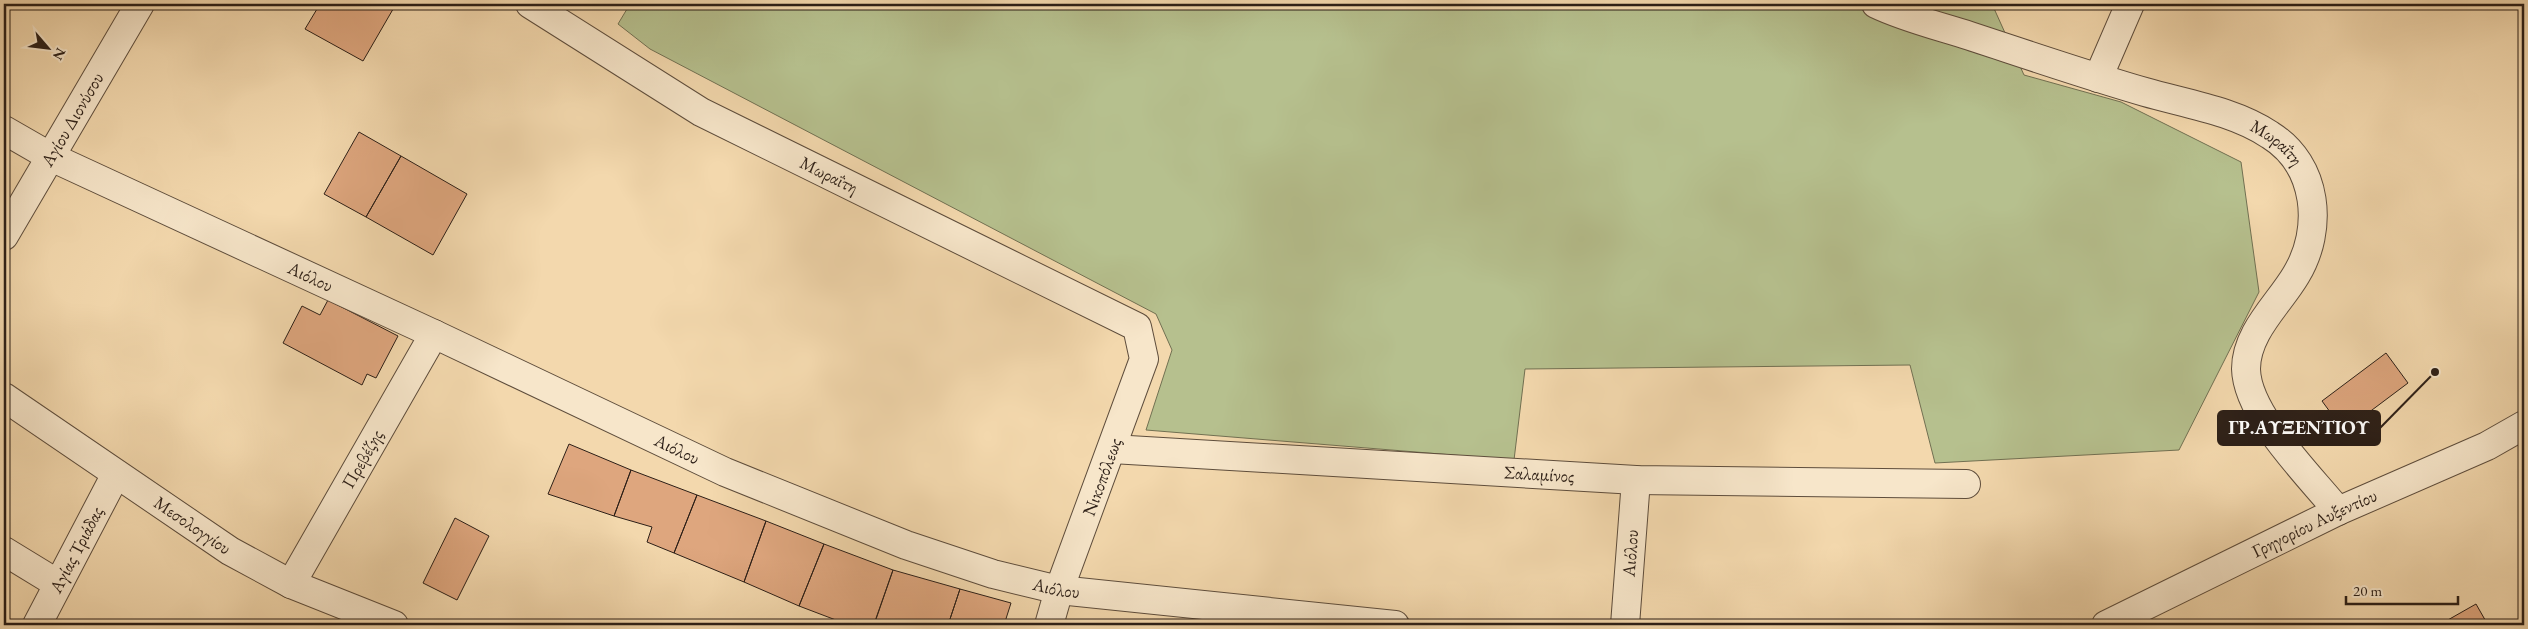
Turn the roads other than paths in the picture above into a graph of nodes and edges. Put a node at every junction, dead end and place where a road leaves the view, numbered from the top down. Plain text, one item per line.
1 (140, 4) edge
2 (530, 4) edge
3 (1876, 4) edge
4 (2130, 4) edge
5 (2098, 78) junction
6 (4, 130) edge
7 (51, 157) junction
8 (4, 236) edge
9 (1138, 327) joint
10 (434, 334) junction
11 (4, 397) edge
12 (2524, 425) edge
13 (1112, 449) junction
14 (116, 474) junction
15 (1636, 480) junction
16 (1966, 484) dead end
17 (2338, 510) junction
18 (4, 551) edge
19 (58, 584) junction
20 (291, 584) junction
21 (1059, 590) junction
22 (37, 625) edge
23 (394, 625) edge
24 (1049, 625) edge
25 (1395, 625) edge
26 (1626, 625) edge
27 (2106, 625) edge

1 - 7 street, Αγίου Διονύσου
2 - 9 street, Μωραΐτη
3 - 5 street, Μωραΐτη
4 - 5 street
5 - 17 street, Μωραΐτη
6 - 7 street, Αιόλου
7 - 8 street, Αγίου Διονύσου
7 - 10 street, Αιόλου
9 - 13 street, Νικοπόλεως
10 - 20 street, Πρεβέζης
10 - 21 street, Αιόλου
11 - 14 street, Μεσολογγίου
12 - 17 street, Γρηγορίου Αυξεντίου
13 - 15 street, Σαλαμίνος
13 - 21 street, Νικοπόλεως
14 - 19 street, Αγίας Τριάδας
14 - 20 street, Μεσολογγίου
15 - 16 street, Σαλαμίνος
15 - 26 street, Αιόλου
17 - 27 street, Γρηγορίου Αυξεντίου
18 - 19 street
19 - 22 street, Αγίας Τριάδας
20 - 23 street, Μεσολογγίου
21 - 24 street, Νικοπόλεως
21 - 25 street, Αιόλου

